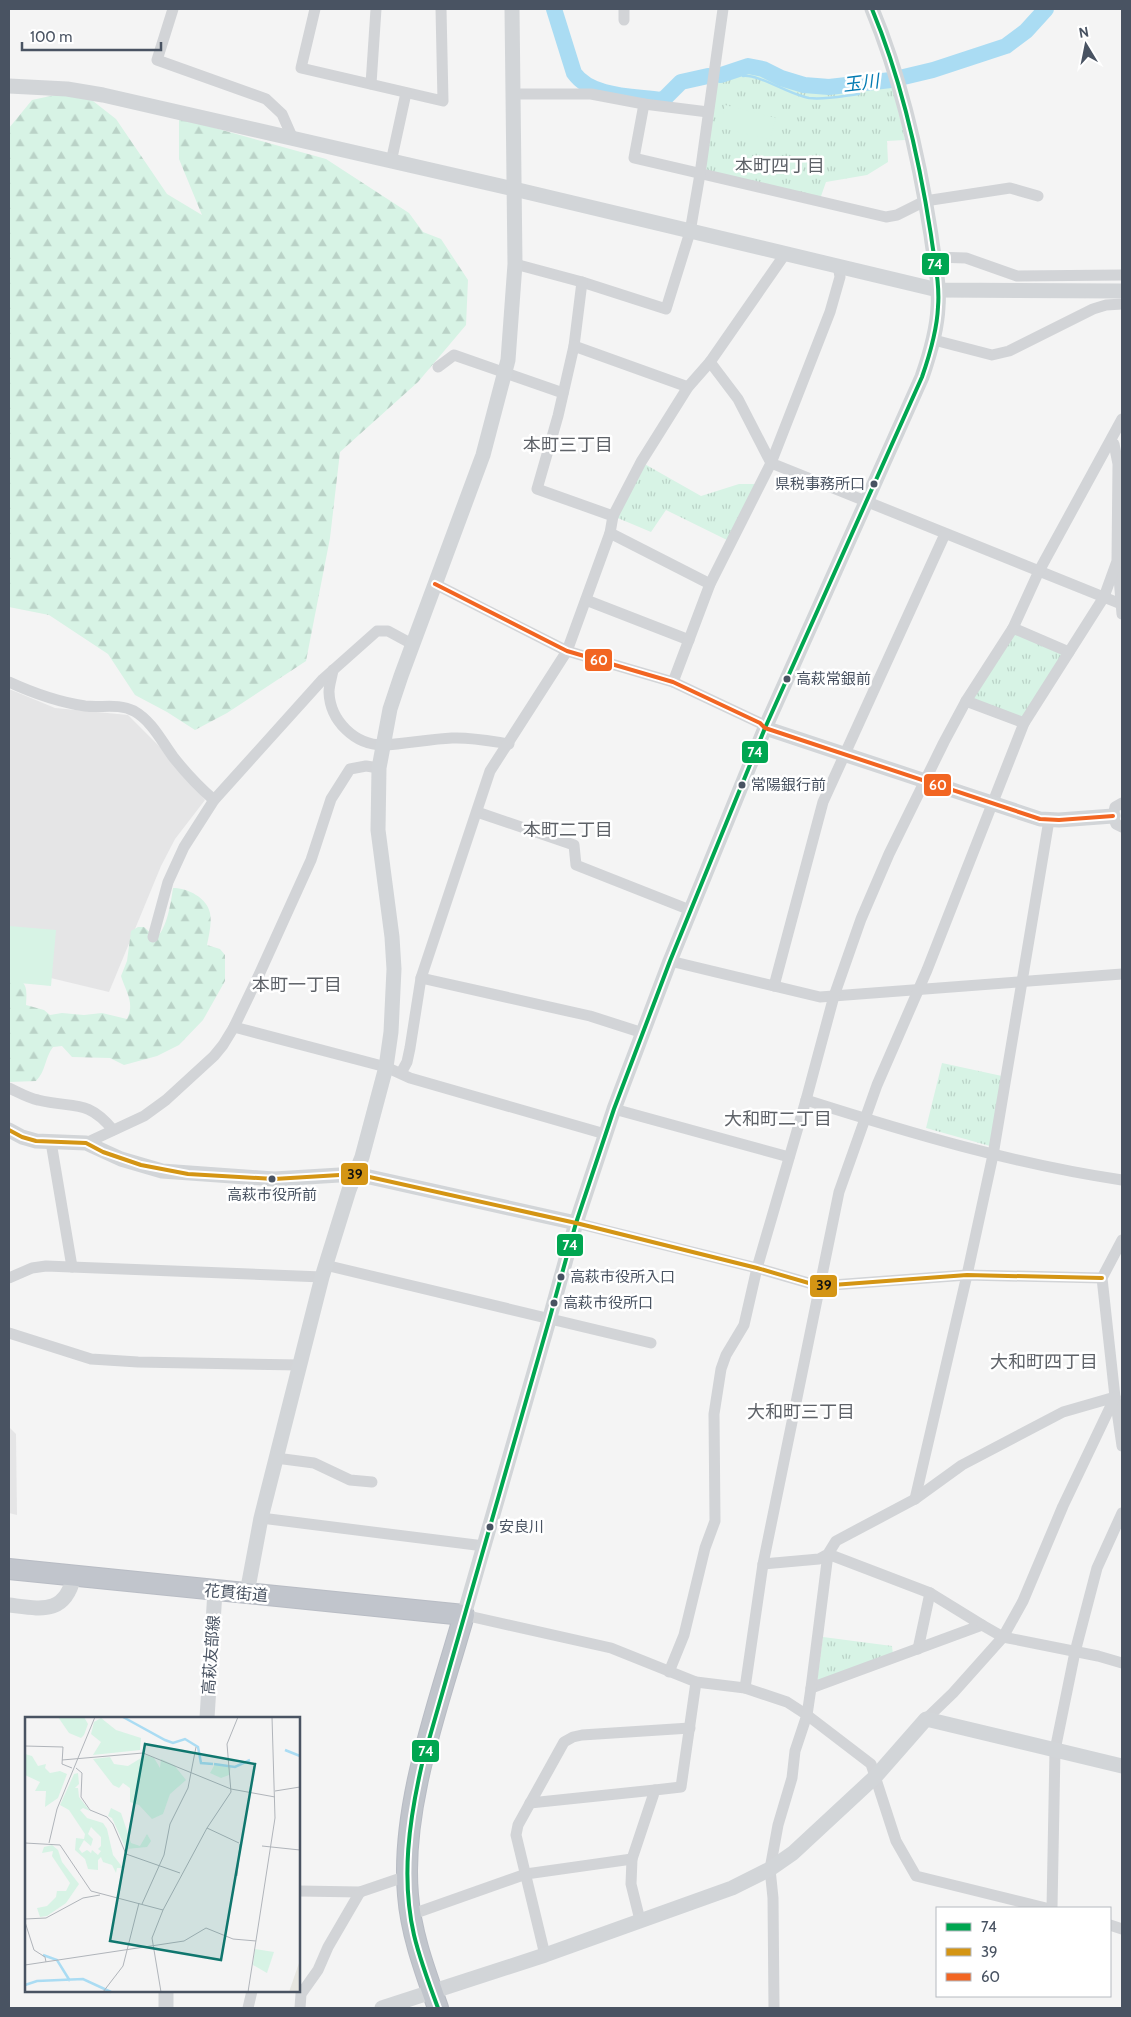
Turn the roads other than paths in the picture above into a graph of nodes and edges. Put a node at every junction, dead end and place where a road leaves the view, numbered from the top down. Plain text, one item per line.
1 (173, 9) edge
2 (315, 9) edge
3 (376, 9) edge
4 (441, 9) edge
5 (512, 9) edge
6 (723, 9) edge
7 (872, 9) edge
8 (371, 84) junction
9 (9, 86) edge
10 (406, 92) junction
11 (513, 94) junction
12 (644, 104) junction
13 (708, 112) junction
14 (293, 139) junction
15 (391, 162) junction
16 (700, 174) junction
17 (514, 189) junction
18 (1038, 196) dead end
19 (925, 201) junction
20 (690, 232) junction
21 (785, 254) junction
22 (934, 257) junction
23 (515, 264) junction
24 (838, 265) junction
25 (1122, 275) edge
26 (582, 282) junction
27 (938, 290) junction
28 (1122, 291) edge
29 (1122, 304) edge
30 (934, 340) junction
31 (574, 346) junction
32 (710, 362) junction
33 (438, 367) dead end
34 (505, 372) junction
35 (688, 388) junction
36 (563, 393) junction
37 (1122, 420) edge
38 (1111, 443) junction
39 (771, 463) junction
40 (866, 502) junction
41 (613, 516) junction
42 (610, 533) junction
43 (945, 534) junction
44 (1117, 561) junction
45 (1039, 571) junction
46 (435, 584) junction
47 (710, 584) junction
48 (1104, 597) junction
49 (586, 600) junction
50 (1122, 609) edge
51 (1013, 628) junction
52 (689, 640) junction
53 (412, 644) junction
54 (567, 651) junction
55 (1069, 652) junction
56 (333, 670) junction
57 (9, 682) edge
58 (673, 682) junction
59 (966, 701) junction
60 (1024, 723) junction
61 (765, 728) junction
62 (509, 744) junction
63 (383, 745) junction
64 (844, 754) junction
65 (379, 768) junction
66 (925, 780) junction
67 (214, 800) junction
68 (1122, 803) edge
69 (993, 804) junction
70 (477, 812) junction
71 (1049, 820) junction
72 (1117, 822) edge
73 (690, 910) junction
74 (153, 937) dead end
75 (670, 961) junction
76 (1122, 974) edge
77 (421, 978) junction
78 (1023, 982) junction
79 (774, 986) junction
80 (919, 989) junction
81 (834, 996) junction
82 (234, 1027) junction
83 (643, 1033) junction
84 (386, 1067) junction
85 (401, 1073) junction
86 (9, 1088) edge
87 (806, 1100) junction
88 (614, 1109) junction
89 (865, 1119) junction
90 (9, 1130) edge
91 (113, 1130) junction
92 (605, 1134) junction
93 (51, 1142) junction
94 (86, 1143) junction
95 (993, 1155) junction
96 (789, 1157) junction
97 (356, 1174) junction
98 (1122, 1180) edge
99 (576, 1223) junction
100 (1122, 1240) edge
101 (72, 1267) junction
102 (757, 1268) junction
103 (324, 1271) junction
104 (967, 1275) junction
105 (9, 1278) edge
106 (1102, 1278) junction
107 (820, 1286) junction
108 (550, 1317) junction
109 (9, 1333) edge
110 (651, 1343) dead end
111 (300, 1365) junction
112 (1115, 1397) junction
113 (1121, 1422) edge
114 (1122, 1446) edge
115 (276, 1458) junction
116 (372, 1482) dead end
117 (915, 1499) junction
118 (1122, 1513) edge
119 (261, 1518) junction
120 (484, 1546) junction
121 (828, 1554) junction
122 (763, 1564) junction
123 (9, 1569) edge
124 (74, 1576) junction
125 (215, 1591) junction
126 (247, 1593) junction
127 (930, 1593) junction
128 (9, 1605) edge
129 (464, 1615) junction
130 (982, 1625) junction
131 (1002, 1636) junction
132 (918, 1649) junction
133 (1075, 1652) junction
134 (1122, 1663) edge
135 (669, 1672) junction
136 (696, 1682) junction
137 (745, 1688) junction
138 (811, 1688) junction
139 (806, 1715) junction
140 (207, 1717) edge
141 (926, 1720) junction
142 (690, 1728) junction
143 (1055, 1750) junction
144 (1122, 1766) edge
145 (876, 1776) junction
146 (655, 1790) junction
147 (530, 1803) junction
148 (632, 1859) junction
149 (770, 1869) junction
150 (526, 1874) junction
151 (407, 1876) junction
152 (300, 1891) edge
153 (360, 1892) junction
154 (1042, 1907) edge
155 (1052, 1907) edge
156 (410, 1915) junction
157 (640, 1920) junction
158 (545, 1955) junction
159 (166, 1992) edge
160 (252, 1992) edge
161 (435, 2000) edge
162 (392, 2007) edge
163 (166, 2008) edge
164 (248, 2008) edge
165 (300, 2008) edge
166 (774, 2008) edge

1 - 14 street
2 - 8 street
3 - 8 street
4 - 10 street
5 - 11 street
6 - 13 street
7 - 19 street
8 - 10 street
9 - 14 street
10 - 15 street
11 - 12 street
11 - 17 street
12 - 13 street
12 - 16 street
13 - 16 street
14 - 15 street
15 - 17 street
16 - 19 street
16 - 20 street
17 - 20 street
17 - 23 street
18 - 19 street
19 - 22 street
20 - 21 street
20 - 26 street
21 - 24 street
21 - 32 street
22 - 25 street
22 - 27 street
23 - 26 street
23 - 34 street
24 - 27 street
24 - 39 street
26 - 31 street
27 - 28 street
27 - 30 street
29 - 30 street
30 - 40 street
31 - 35 street
31 - 36 street
32 - 35 street
32 - 39 street
33 - 34 street
34 - 36 street
34 - 46 street
35 - 41 street
36 - 41 street
37 - 38 street
38 - 44 street
38 - 45 street
39 - 40 street
39 - 47 street
40 - 43 street
40 - 61 street
41 - 42 street
42 - 47 street
42 - 49 street
43 - 45 street
43 - 64 street
44 - 48 street
44 - 50 street
45 - 48 street
45 - 51 street
46 - 53 street
46 - 54 street
47 - 52 street
48 - 50 street
48 - 55 street
49 - 52 street
49 - 54 street
51 - 55 street
51 - 59 street
52 - 58 street
53 - 56 street
53 - 63 street
54 - 58 street
54 - 62 street
55 - 60 street
56 - 63 street
56 - 67 street
57 - 67 street
58 - 61 street
59 - 60 street
59 - 66 street
60 - 69 street
61 - 64 street
61 - 73 street
62 - 63 street
62 - 70 street
63 - 65 street
64 - 66 street
64 - 79 street
65 - 82 street
65 - 84 street
66 - 69 street
66 - 81 street
67 - 74 street
68 - 72 street
69 - 71 street
69 - 80 street
70 - 73 street
70 - 77 street
71 - 72 street
71 - 78 street
73 - 75 street
75 - 79 street
75 - 83 street
76 - 78 street
77 - 83 street
77 - 85 street
78 - 80 street
78 - 95 street
79 - 81 street
80 - 81 street
80 - 89 street
81 - 87 street
82 - 84 street
82 - 91 street
83 - 88 street
84 - 85 street
84 - 97 street
85 - 92 street
86 - 91 street
87 - 89 street
87 - 96 street
88 - 92 street
88 - 96 street
89 - 95 street
89 - 107 street
90 - 93 street
91 - 94 street
92 - 99 street
93 - 94 street
93 - 101 street
94 - 97 street
95 - 98 street
95 - 104 street
96 - 102 street
97 - 99 street
97 - 103 street
99 - 102 street
99 - 108 street
100 - 106 street
101 - 103 street
101 - 105 street
102 - 107 street
102 - 135 street
103 - 108 street
103 - 111 street
104 - 106 street
104 - 107 street
104 - 117 street
106 - 112 street
107 - 122 street
108 - 110 street
108 - 120 street
109 - 111 street
111 - 115 street
112 - 113 street
112 - 117 street
112 - 131 street
113 - 114 street
115 - 116 street
115 - 119 street
117 - 121 street
118 - 133 street
119 - 120 street
119 - 126 street
120 - 129 street
121 - 122 street
121 - 127 street
121 - 138 street
122 - 137 street
123 - 124 highway, 花貫街道
124 - 125 highway, 花貫街道
124 - 128 street
125 - 126 highway, 花貫街道
125 - 140 street, 高萩友部線
126 - 129 highway, 花貫街道
127 - 130 street
127 - 132 street
129 - 135 street
129 - 151 highway
130 - 131 street
130 - 132 street
131 - 133 street
131 - 141 street
132 - 138 street
133 - 134 street
133 - 143 street
135 - 136 street
136 - 137 street
136 - 142 street
137 - 139 street
138 - 139 street
139 - 145 street
139 - 149 street
141 - 143 street
141 - 145 street
142 - 146 street
142 - 147 street
143 - 144 street
143 - 155 street
145 - 149 street
145 - 154 street
146 - 147 street
146 - 148 street
147 - 150 street
148 - 150 street
148 - 157 street
149 - 157 street
149 - 166 street
150 - 156 street
150 - 158 street
151 - 153 street
151 - 156 highway
152 - 153 street
153 - 165 street
156 - 161 highway
157 - 158 street
158 - 161 street
159 - 163 street
160 - 164 street
161 - 162 street

